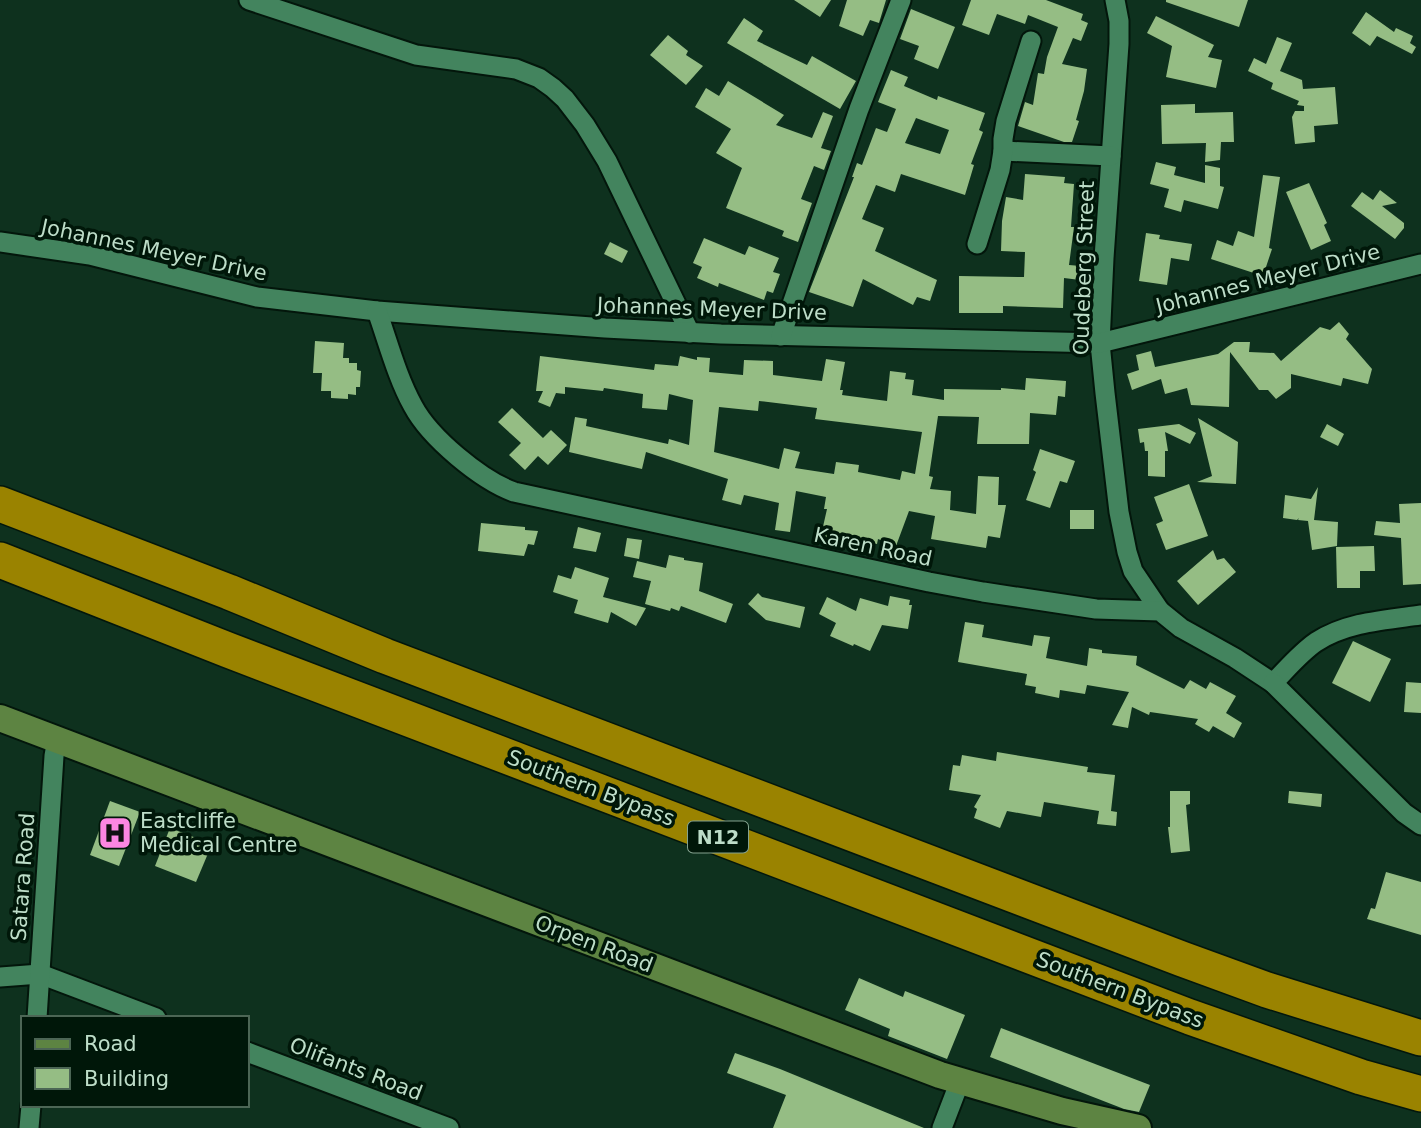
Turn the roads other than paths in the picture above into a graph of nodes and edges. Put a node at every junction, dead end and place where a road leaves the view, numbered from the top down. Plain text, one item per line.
1 (249, 0) edge
2 (901, 0) edge
3 (1115, 0) edge
4 (1031, 41) dead end
5 (1003, 151) junction
6 (1111, 156) junction
7 (0, 242) edge
8 (976, 244) dead end
9 (1421, 264) edge
10 (377, 311) junction
11 (690, 333) junction
12 (780, 335) junction
13 (1100, 343) junction
14 (7, 505) edge
15 (0, 560) edge
16 (0, 582) edge
17 (79, 590) junction
18 (1160, 611) junction
19 (1421, 615) edge
20 (1273, 683) junction
21 (0, 718) edge
22 (0, 735) edge
23 (55, 748) junction
24 (1421, 825) edge
25 (40, 974) junction
26 (0, 977) edge
27 (37, 1016) edge
28 (151, 1016) edge
29 (1421, 1038) edge
30 (248, 1052) edge
31 (957, 1089) junction
32 (1421, 1094) edge
33 (31, 1107) edge
34 (29, 1128) edge
35 (449, 1128) edge
36 (942, 1128) edge
37 (1059, 1128) edge
38 (1138, 1128) edge

1 - 11 street
2 - 12 street
3 - 6 street, Oudeberg Street
4 - 5 street
5 - 6 street
5 - 8 street
6 - 13 street, Oudeberg Street
7 - 10 street, Johannes Meyer Drive
9 - 13 street, Johannes Meyer Drive
10 - 11 street, Johannes Meyer Drive
10 - 18 street, Karen Road
11 - 12 street, Johannes Meyer Drive
12 - 13 street, Johannes Meyer Drive
13 - 18 street, Oudeberg Street
14 - 29 highway, N12
15 - 17 highway, Southern Bypass / N12
16 - 17 highway
17 - 32 highway, Southern Bypass / N12
18 - 20 street
19 - 20 street
20 - 24 street
21 - 23 street
22 - 23 street
23 - 25 street, Satara Road
23 - 31 street, Orpen Road
25 - 26 street
25 - 27 street, Satara Road
25 - 28 street
30 - 35 street, Olifants Road
31 - 36 street
31 - 37 street, Orpen Road
31 - 38 street, Orpen Road
33 - 34 street

